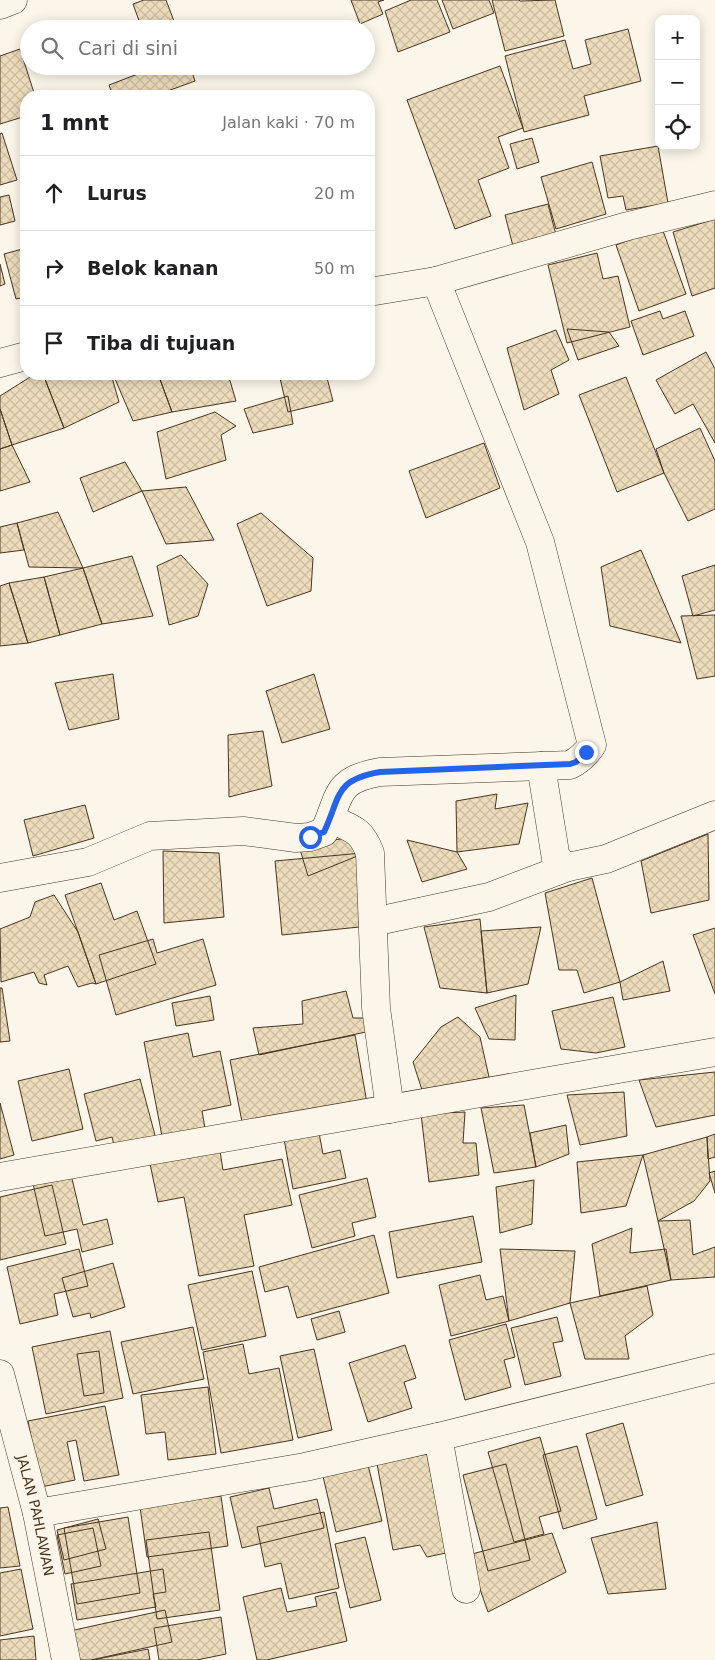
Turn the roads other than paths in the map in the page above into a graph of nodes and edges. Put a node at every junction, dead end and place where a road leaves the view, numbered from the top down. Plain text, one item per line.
1 (13, 0) edge
2 (0, 4) edge
3 (715, 204) edge
4 (436, 281) junction
5 (375, 291) edge
6 (20, 357) edge
7 (0, 362) edge
8 (542, 766) junction
9 (715, 815) edge
10 (331, 819) junction
11 (568, 867) junction
12 (0, 878) edge
13 (373, 922) junction
14 (715, 1052) edge
15 (390, 1109) junction
16 (0, 1177) edge
17 (715, 1368) edge
18 (0, 1374) edge
19 (7, 1430) edge
20 (438, 1436) junction
21 (37, 1513) junction
22 (466, 1589) dead end
23 (66, 1660) edge

1 - 2 street
3 - 4 street
4 - 5 street
4 - 8 street
6 - 7 street
8 - 10 street
8 - 11 street
9 - 11 street
10 - 12 street
10 - 13 street
11 - 13 street
13 - 15 street
14 - 15 street
15 - 16 street
17 - 20 street
18 - 19 street, JALAN PAHLAWAN
19 - 21 street, JALAN PAHLAWAN
20 - 21 street
20 - 22 street
21 - 23 street, JALAN PAHLAWAN

